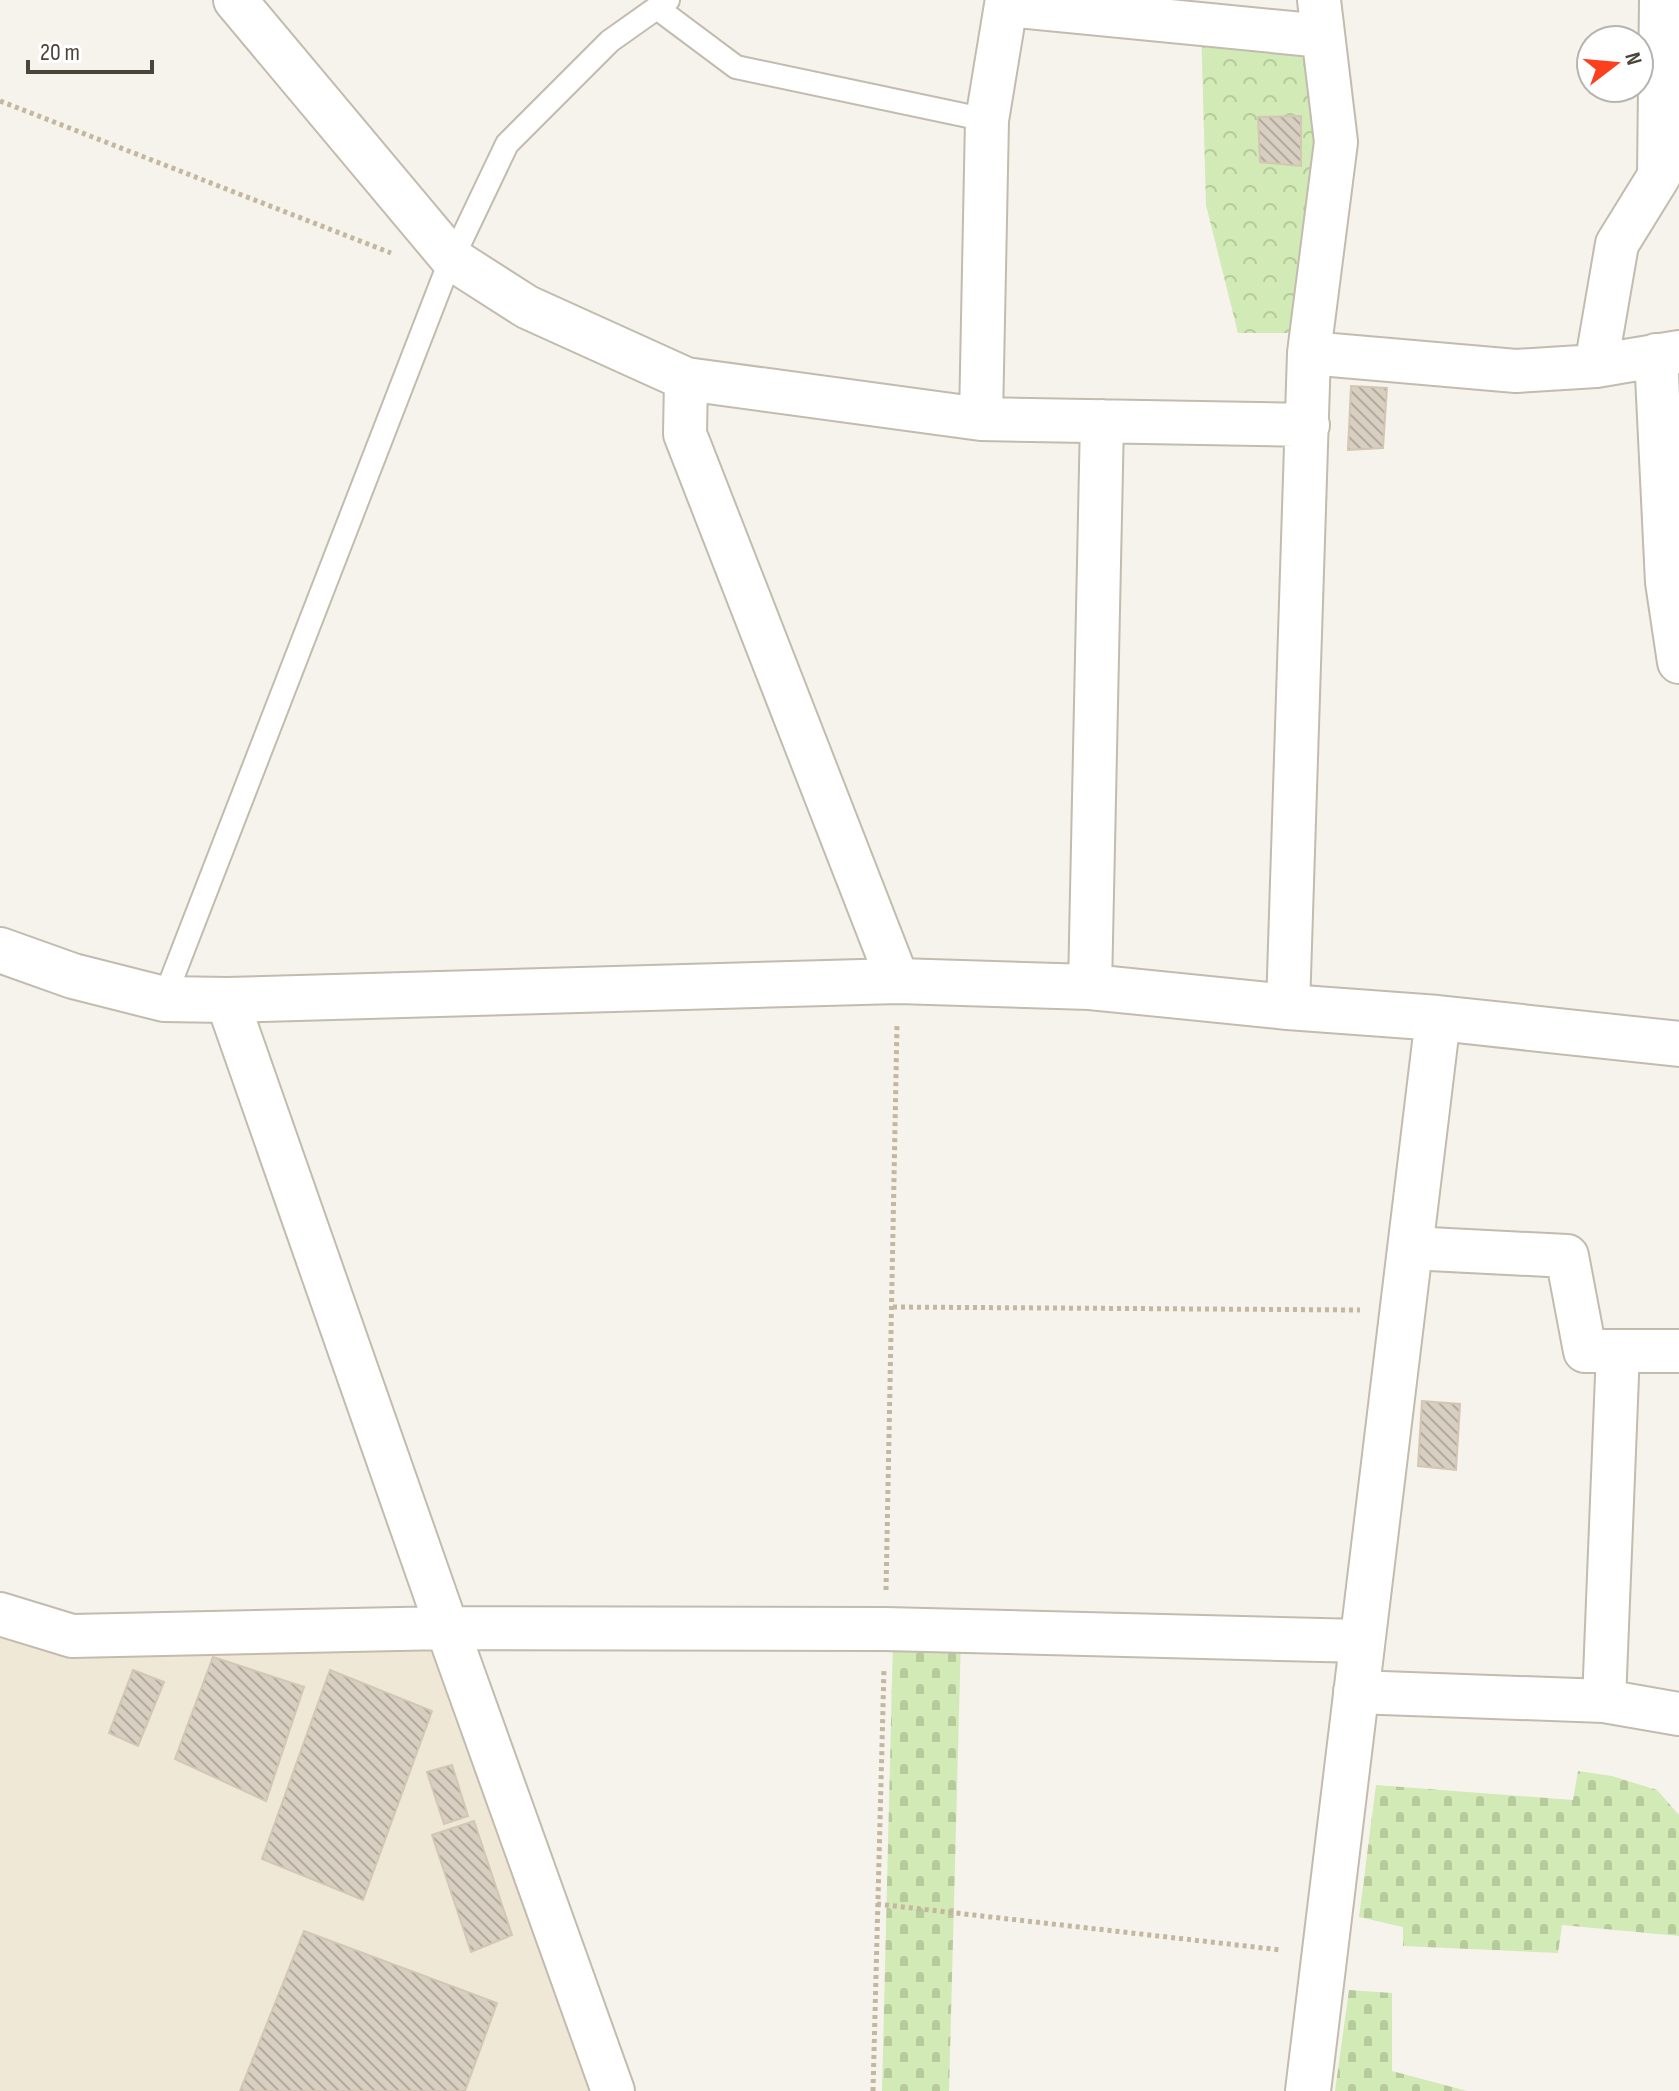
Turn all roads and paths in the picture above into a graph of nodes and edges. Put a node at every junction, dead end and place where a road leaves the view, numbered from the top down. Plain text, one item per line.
1 (235, 0) edge
2 (1661, 0) edge
3 (662, 4) edge
4 (1321, 18) edge
5 (0, 101) edge
6 (987, 120) junction
7 (448, 266) junction
8 (1309, 353) junction
9 (1668, 354) edge
10 (1596, 366) junction
11 (686, 379) junction
12 (981, 419) junction
13 (1102, 421) junction
14 (1308, 425) junction
15 (1679, 662) edge
16 (0, 950) edge
17 (898, 981) junction
18 (1090, 987) junction
19 (164, 999) junction
20 (227, 1000) junction
21 (1288, 1007) junction
22 (1438, 1018) junction
23 (1679, 1044) edge
24 (1410, 1248) junction
25 (893, 1307) junction
26 (1402, 1311) junction
27 (1618, 1351) junction
28 (1679, 1351) edge
29 (0, 1614) edge
30 (447, 1628) junction
31 (885, 1629) junction
32 (1362, 1641) junction
33 (1355, 1692) junction
34 (1604, 1701) junction
35 (1679, 1714) edge
36 (877, 1904) junction
37 (1326, 1955) junction
38 (613, 2091) edge
39 (873, 2091) edge
40 (1308, 2091) edge

1 - 7 street
2 - 10 street
3 - 6 lane
3 - 7 lane
4 - 6 street
4 - 8 street
5 - 7 path
6 - 12 street
7 - 11 street
7 - 19 lane
8 - 10 street
8 - 14 street
9 - 10 street
9 - 15 street
11 - 12 street
11 - 17 street
12 - 13 street
13 - 14 street
13 - 18 street
14 - 21 street
16 - 19 street
17 - 18 street
17 - 20 street
17 - 25 path
18 - 21 street
19 - 20 street
20 - 30 street
21 - 22 street
22 - 23 street
22 - 24 street
24 - 26 street
24 - 27 street
25 - 26 path
25 - 31 path
26 - 32 street
27 - 28 street
27 - 34 street
29 - 30 street
30 - 31 street
30 - 38 street
31 - 32 street
31 - 36 path
32 - 33 street
33 - 34 street
33 - 37 street
34 - 35 street
36 - 37 path
36 - 39 path
37 - 40 street

